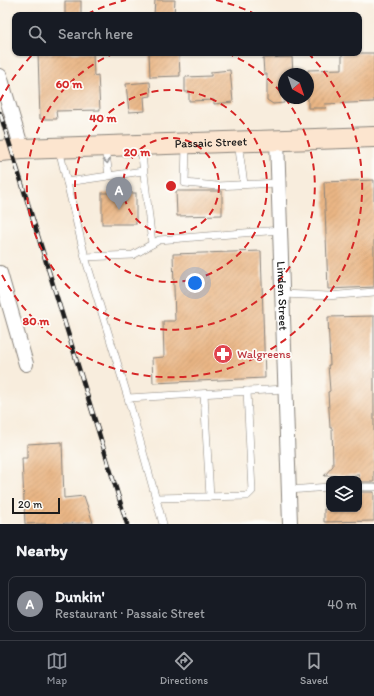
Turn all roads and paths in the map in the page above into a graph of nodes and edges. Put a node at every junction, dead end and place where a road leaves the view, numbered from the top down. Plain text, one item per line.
1 (0, 76) edge
2 (374, 137) edge
3 (277, 140) junction
4 (238, 142) junction
5 (186, 143) junction
6 (140, 145) junction
7 (105, 146) junction
8 (59, 148) junction
9 (22, 149) junction
10 (0, 151) edge
11 (143, 171) junction
12 (109, 175) junction
13 (67, 182) junction
14 (278, 183) junction
15 (244, 184) junction
16 (280, 230) junction
17 (152, 244) junction
18 (85, 258) junction
19 (0, 273) edge
20 (374, 292) edge
21 (282, 294) junction
22 (26, 364) dead end
23 (285, 389) junction
24 (247, 391) junction
25 (204, 394) junction
26 (128, 398) junction
27 (326, 487) edge
28 (362, 487) edge
29 (374, 487) edge
30 (289, 490) junction
31 (210, 497) junction
32 (156, 498) junction
33 (163, 524) edge
34 (290, 524) edge

1 - 9 street
2 - 3 main road, Passaic Street
3 - 4 main road, Passaic Street
3 - 14 street, Linden Street
4 - 5 main road, Passaic Street
4 - 15 lane
5 - 6 main road, Passaic Street
5 - 15 lane
6 - 7 main road, Passaic Street
6 - 11 lane
7 - 8 main road, Passaic Street
7 -> 12 lane
8 - 9 main road, Passaic Street
8 - 13 lane
9 - 10 main road, Passaic Street
11 - 12 lane
11 - 17 lane
12 - 13 lane
13 - 18 lane
14 - 15 lane
14 - 16 street, Linden Street
16 - 17 lane
16 - 21 street, Linden Street
17 - 18 lane
18 - 26 lane
19 - 22 street
20 - 21 lane
21 - 23 street, Linden Street
23 - 24 lane
23 - 30 street, Linden Street
24 - 25 lane
24 - 31 lane
25 - 26 lane
25 - 31 lane
26 - 32 lane
27 - 30 lane
28 - 29 lane
30 - 34 street, Linden Street
31 - 32 lane
32 - 33 lane

